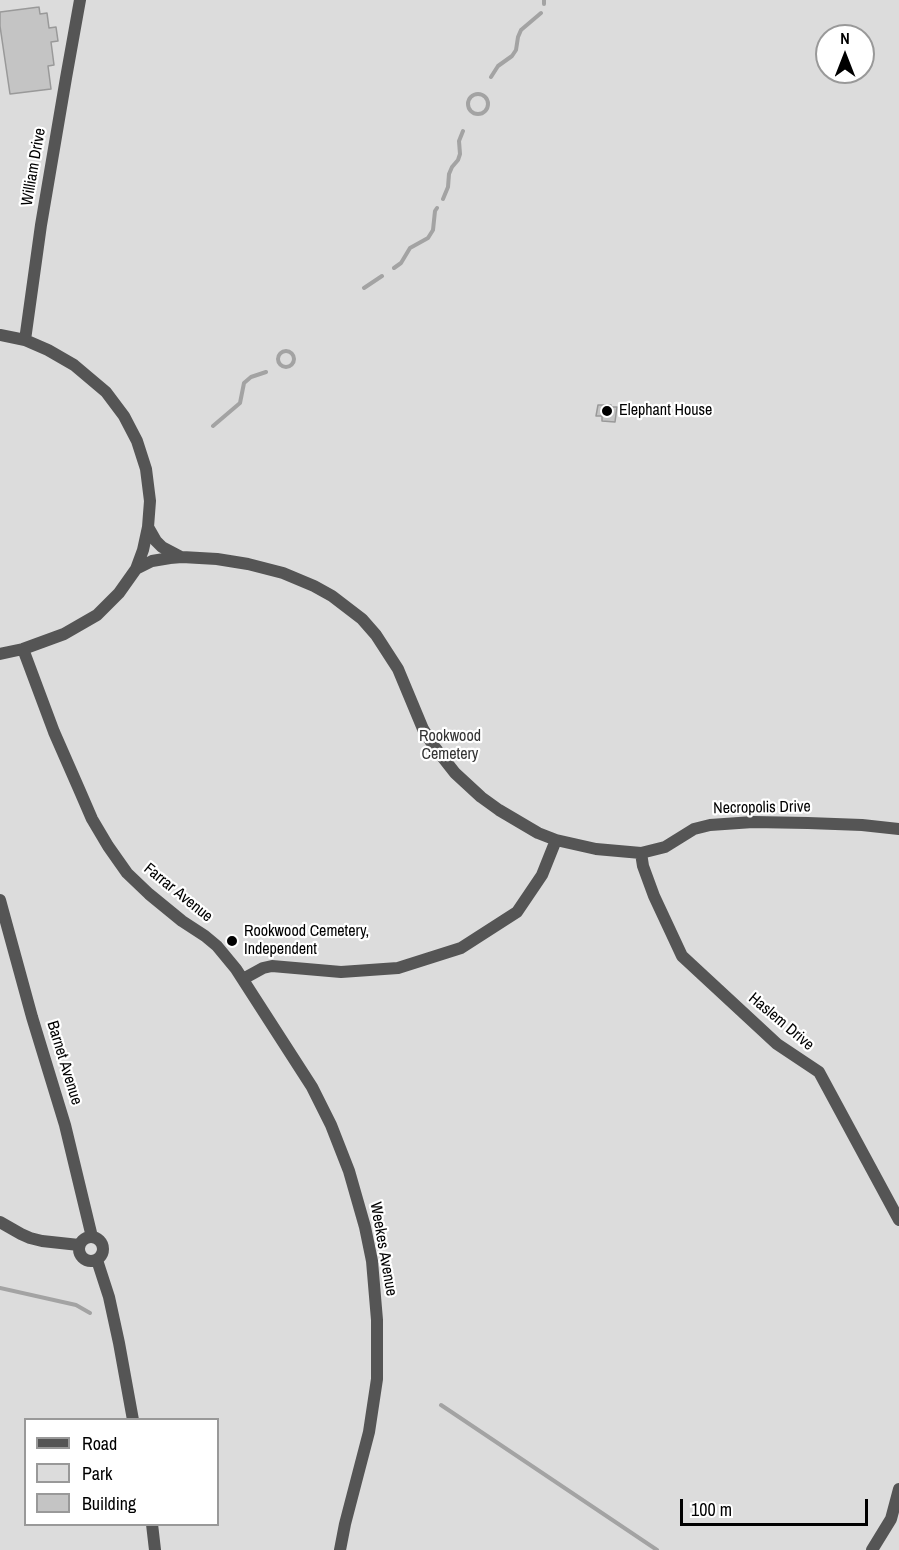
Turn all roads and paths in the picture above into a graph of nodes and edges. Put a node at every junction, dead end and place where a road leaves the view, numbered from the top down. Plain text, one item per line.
1 (80, 0) edge
2 (0, 335) edge
3 (25, 340) junction
4 (148, 527) junction
5 (182, 557) junction
6 (135, 569) junction
7 (23, 649) junction
8 (0, 654) edge
9 (899, 829) edge
10 (556, 840) junction
11 (641, 853) junction
12 (0, 900) edge
13 (243, 979) junction
14 (899, 1220) edge
15 (0, 1222) edge
16 (92, 1237) junction
17 (79, 1245) junction
18 (97, 1260) junction
19 (133, 1418) edge
20 (899, 1489) edge
21 (152, 1526) edge
22 (155, 1550) edge
23 (340, 1550) edge
24 (872, 1550) edge

1 - 3 street, William Drive
2 - 3 street
3 - 4 street
4 - 5 street, Necropolis Drive
4 - 6 street
5 - 6 street, Necropolis Drive
5 - 10 street, Necropolis Drive
6 - 7 street
7 - 8 street
7 - 13 street, Farrar Avenue
9 - 11 street, Necropolis Drive
10 - 11 street, Necropolis Drive
10 - 13 street
11 - 14 street, Haslem Drive
12 - 16 street, Barnet Avenue
13 - 23 street, Weekes Avenue
15 - 17 street
16 - 17 street
16 - 18 street, Barnet Avenue
17 - 18 street
18 - 19 street, Barnet Avenue
20 - 24 street
21 - 22 street

